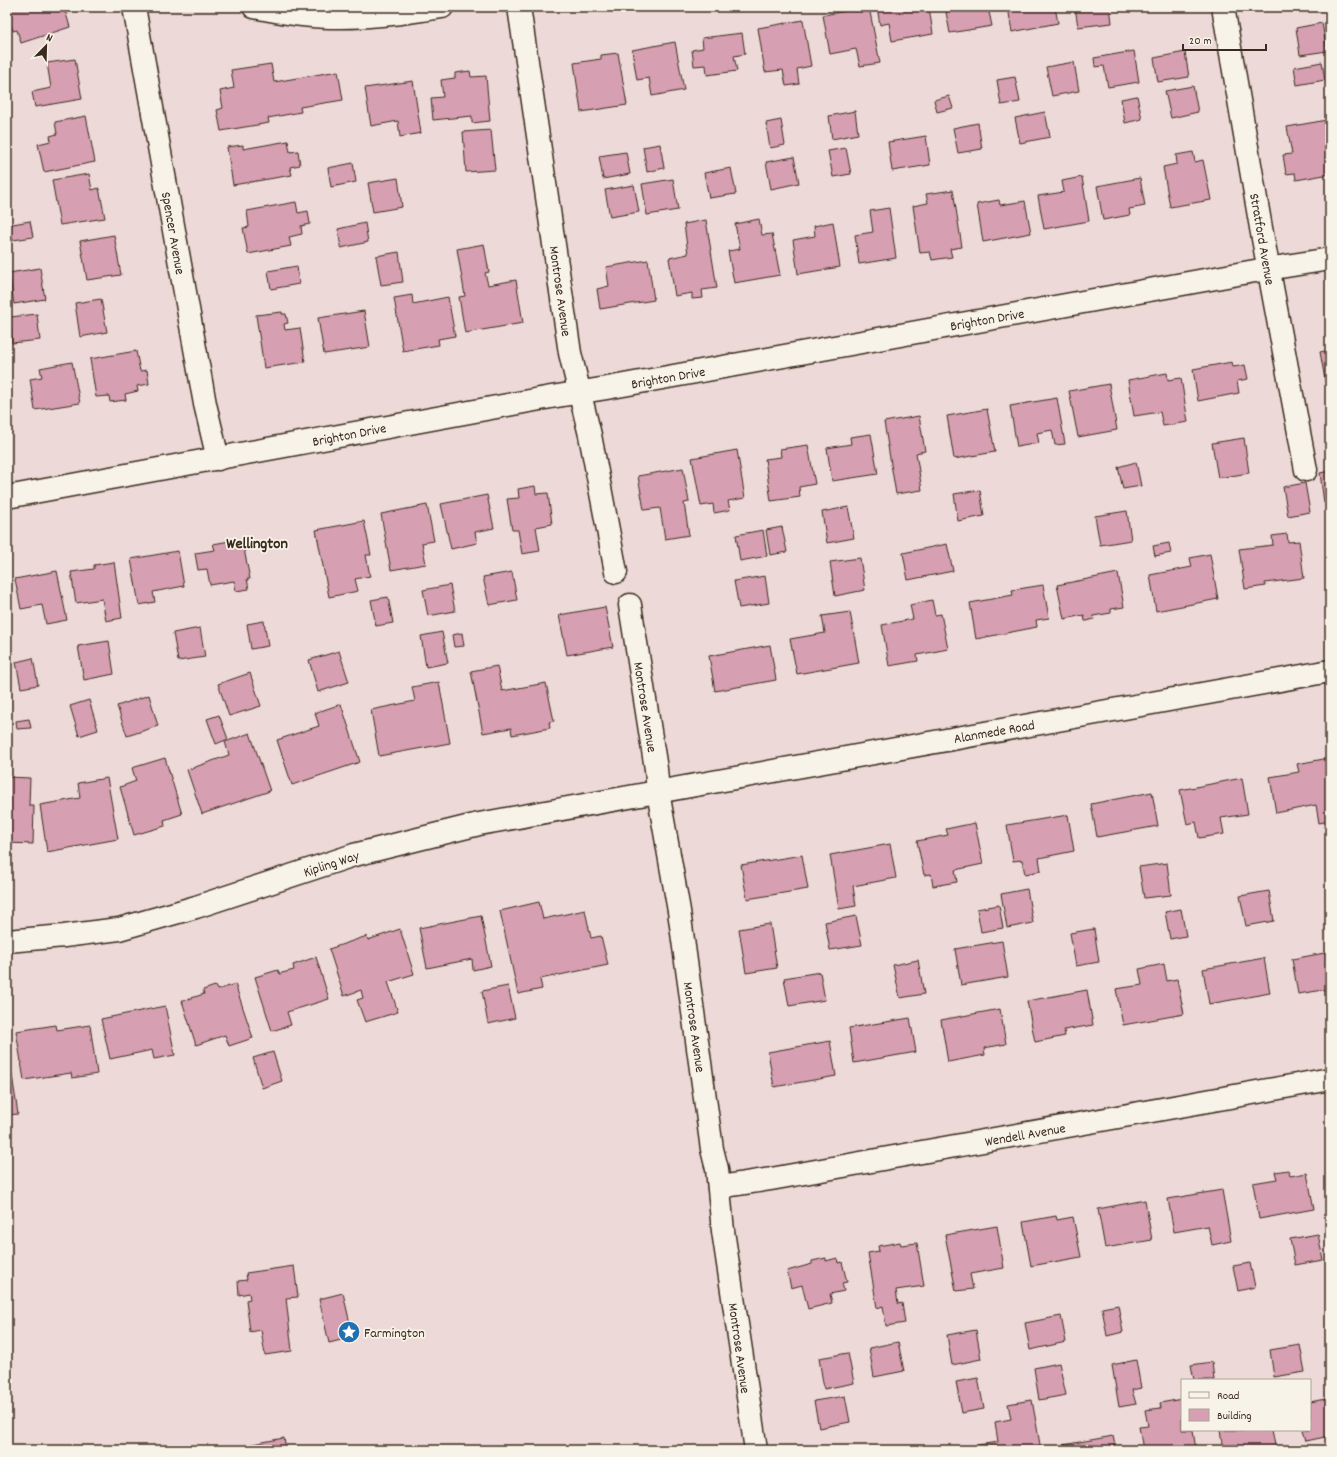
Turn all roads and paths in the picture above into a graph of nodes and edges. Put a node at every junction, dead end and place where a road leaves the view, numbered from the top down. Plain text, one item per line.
1 (134, 7) edge
2 (254, 7) edge
3 (442, 7) edge
4 (519, 7) edge
5 (1223, 7) edge
6 (1330, 259) edge
7 (1268, 269) junction
8 (579, 392) junction
9 (218, 459) junction
10 (1306, 470) dead end
11 (7, 497) edge
12 (616, 572) dead end
13 (630, 605) dead end
14 (1330, 671) edge
15 (658, 792) junction
16 (7, 941) edge
17 (1330, 1079) edge
18 (720, 1187) junction
19 (756, 1450) edge

1 - 9 street, Spencer Avenue
2 - 3 street
4 - 8 street, Montrose Avenue
5 - 7 street, Stratford Avenue
6 - 7 street, Brighton Drive
7 - 8 street, Brighton Drive
7 - 10 street, Stratford Avenue
8 - 9 street, Brighton Drive
8 - 12 street, Montrose Avenue
9 - 11 street, Brighton Drive
13 - 15 street, Montrose Avenue
14 - 15 street, Alanmede Road
15 - 16 street, Kipling Way
15 - 18 street, Montrose Avenue
17 - 18 street, Wendell Avenue
18 - 19 street, Montrose Avenue

